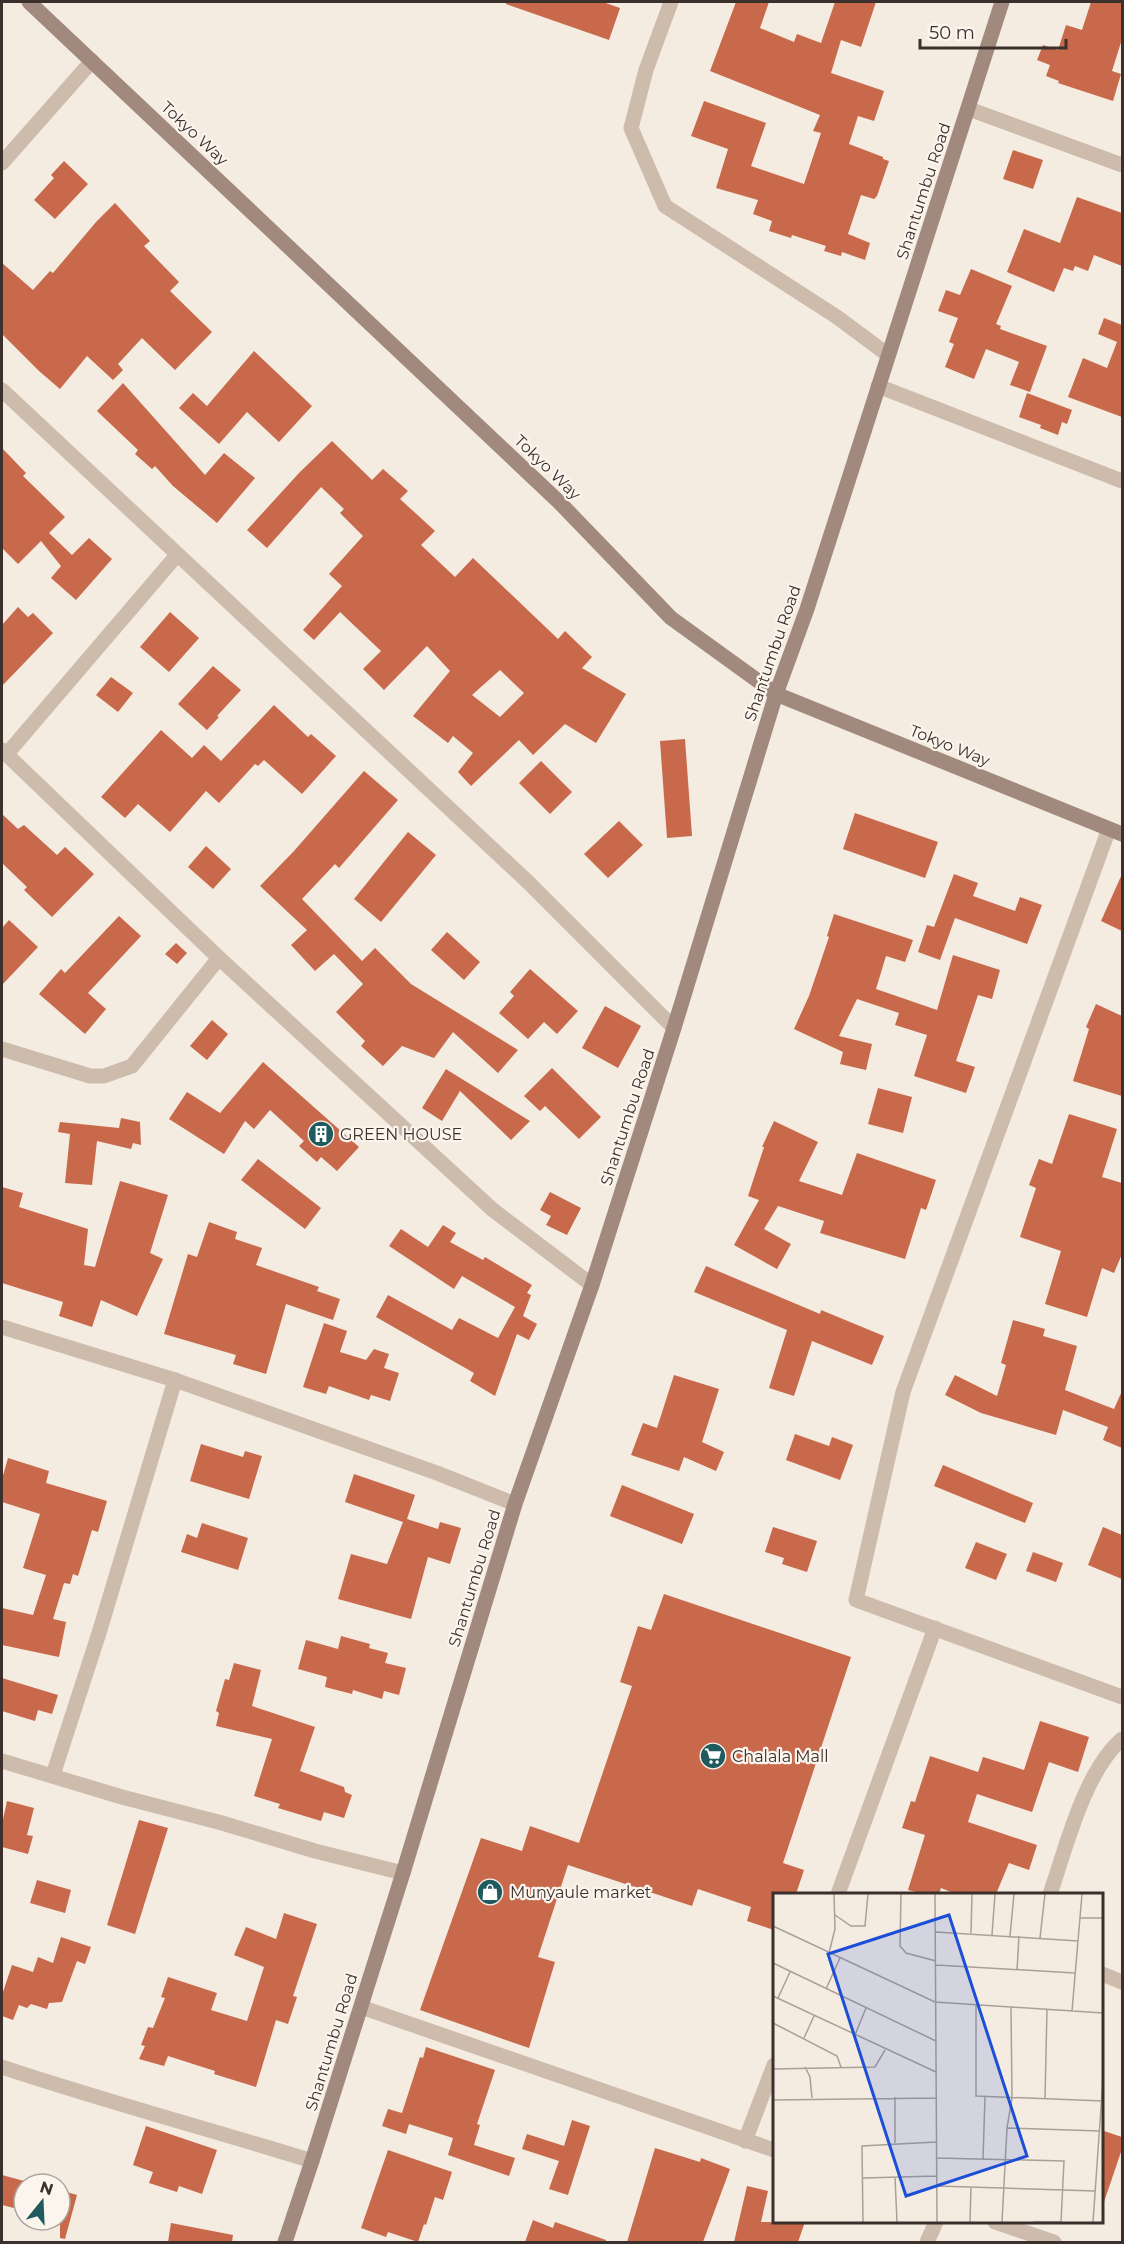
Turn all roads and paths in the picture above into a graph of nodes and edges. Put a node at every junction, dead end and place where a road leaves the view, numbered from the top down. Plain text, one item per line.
1 (29, 2) edge
2 (671, 2) edge
3 (1002, 2) edge
4 (92, 61) junction
5 (969, 109) junction
6 (2, 163) edge
7 (1122, 165) edge
8 (888, 355) junction
9 (878, 386) junction
10 (2, 390) edge
11 (1122, 481) edge
12 (177, 555) junction
13 (776, 694) junction
14 (4, 752) edge
15 (1116, 831) edge
16 (219, 958) junction
17 (674, 1028) junction
18 (2, 1049) edge
19 (592, 1285) junction
20 (2, 1327) edge
21 (175, 1380) junction
22 (515, 1504) junction
23 (935, 1628) junction
24 (1122, 1697) edge
25 (1122, 1739) edge
26 (2, 1761) edge
27 (53, 1775) junction
28 (403, 1873) junction
29 (838, 1893) edge
30 (1050, 1893) edge
31 (1103, 1975) edge
32 (1122, 1982) edge
33 (361, 2007) junction
34 (2, 2067) edge
35 (773, 2068) edge
36 (745, 2141) junction
37 (773, 2150) edge
38 (312, 2161) junction
39 (936, 2223) edge
40 (998, 2223) edge
41 (285, 2242) edge
42 (927, 2242) edge
43 (1054, 2242) edge

1 - 4 street, Tokyo Way
2 - 8 street
3 - 5 street, Shantumbu Road
4 - 6 street
4 - 13 street, Tokyo Way
5 - 7 street
5 - 8 street, Shantumbu Road
8 - 9 street, Shantumbu Road
9 - 11 street
9 - 13 street, Shantumbu Road
10 - 12 street
12 - 14 street
12 - 17 street
13 - 15 street, Tokyo Way
13 - 17 street, Shantumbu Road
14 - 16 street
15 - 23 street
16 - 18 street
16 - 19 street
17 - 19 street, Shantumbu Road
19 - 22 street, Shantumbu Road
20 - 21 street
21 - 22 street
21 - 27 street
22 - 28 street, Shantumbu Road
23 - 24 street
23 - 29 street
25 - 30 street
26 - 27 street
27 - 28 street
28 - 33 street, Shantumbu Road
31 - 32 street
33 - 36 street
33 - 38 street, Shantumbu Road
34 - 38 street
35 - 36 street
36 - 37 street
38 - 41 street, Shantumbu Road
39 - 42 street
40 - 43 street

